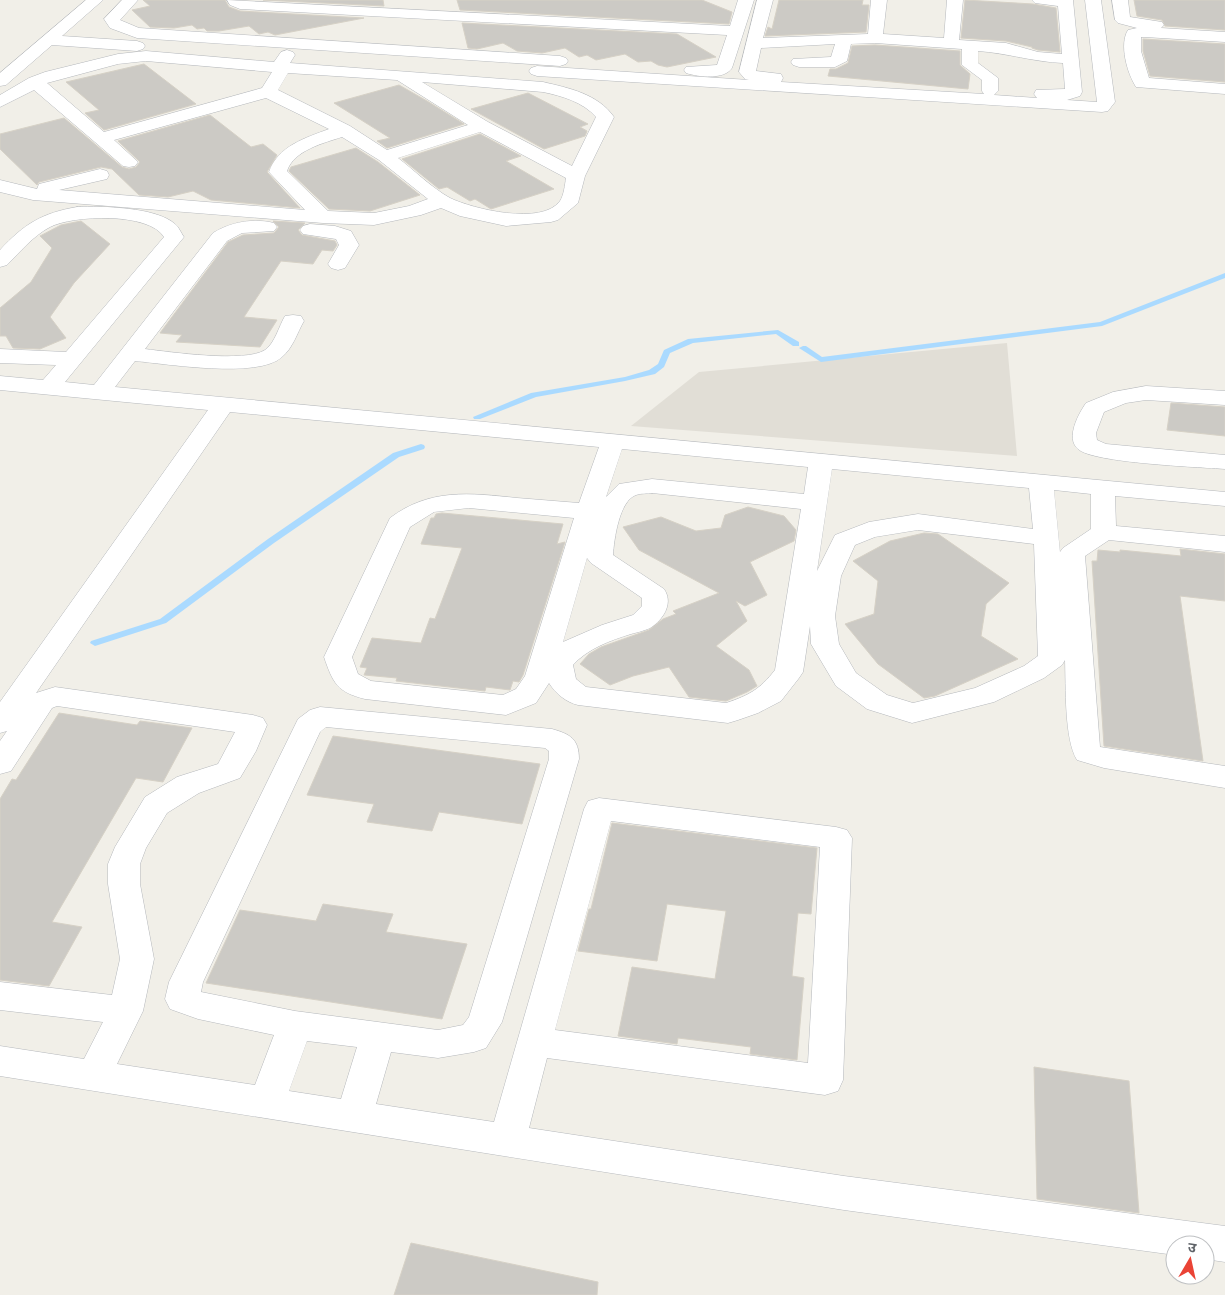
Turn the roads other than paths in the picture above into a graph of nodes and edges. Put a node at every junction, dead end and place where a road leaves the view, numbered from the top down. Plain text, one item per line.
1 (95, 0) edge
2 (130, 0) edge
3 (234, 0) edge
4 (746, 0) edge
5 (765, 0) edge
6 (879, 0) edge
7 (955, 0) edge
8 (1040, 0) edge
9 (1093, 0) edge
10 (1120, 0) edge
11 (1065, 1) edge
12 (1225, 29) edge
13 (736, 31) junction
14 (1225, 37) edge
15 (875, 38) junction
16 (844, 39) junction
17 (48, 40) junction
18 (755, 43) junction
19 (802, 43) junction
20 (952, 43) junction
21 (970, 45) junction
22 (1116, 54) junction
23 (1070, 59) junction
24 (290, 60) junction
25 (799, 62) junction
26 (400, 75) junction
27 (796, 79) junction
28 (0, 81) edge
29 (36, 82) junction
30 (1225, 89) edge
31 (990, 91) junction
32 (268, 92) junction
33 (0, 102) edge
34 (482, 126) junction
35 (344, 130) junction
36 (102, 138) junction
37 (385, 156) junction
38 (129, 162) dead end
39 (100, 175) dead end
40 (576, 176) junction
41 (0, 186) edge
42 (25, 193) junction
43 (442, 201) junction
44 (323, 217) junction
45 (0, 260) edge
46 (338, 264) dead end
47 (293, 321) dead end
48 (129, 354) junction
49 (0, 356) edge
50 (72, 360) junction
51 (0, 383) edge
52 (49, 388) junction
53 (100, 392) junction
54 (1225, 398) edge
55 (224, 404) junction
56 (614, 441) junction
57 (821, 461) junction
58 (1225, 462) edge
59 (1042, 482) junction
60 (1102, 488) junction
61 (1225, 499) edge
62 (816, 503) junction
63 (588, 512) junction
64 (1104, 532) junction
65 (1046, 538) junction
66 (1225, 544) edge
67 (0, 723) edge
68 (0, 764) edge
69 (1225, 777) edge
70 (0, 996) edge
71 (126, 1011) junction
72 (295, 1025) junction
73 (378, 1036) junction
74 (535, 1042) junction
75 (0, 1061) edge
76 (94, 1076) junction
77 (266, 1103) junction
78 (354, 1116) junction
79 (508, 1140) junction
80 (1225, 1244) edge

1 - 17 street
2 - 13 street
3 - 13 street
4 - 13 street
5 - 18 street
6 - 15 street
7 - 20 street
8 - 11 street
9 - 22 street
10 - 12 street
11 - 23 street
14 - 22 street
15 - 16 street
15 - 20 street
16 - 19 street
16 - 25 street
17 - 24 street
17 - 28 street
18 - 19 street
18 - 27 street
19 - 25 street
20 - 21 street
21 - 23 street
21 - 31 street
22 - 24 street
22 - 30 street
23 - 31 street
24 - 26 street
24 - 29 street
24 - 32 street
25 - 27 street
26 - 34 street
26 - 40 street
27 - 31 street
29 - 33 street
29 - 36 street
32 - 35 street
32 - 36 street
34 - 37 street
34 - 40 street
35 - 37 street
35 - 44 street
36 - 38 street
37 - 43 street
39 - 42 street
40 - 43 street
41 - 42 street
42 - 44 street
43 - 44 street
45 - 50 street
46 - 48 street
47 - 48 street
48 - 53 street
49 - 50 street
50 - 52 street
51 - 52 street
52 - 53 street
53 - 55 street
54 - 58 street
55 - 56 street
55 - 67 street
56 - 57 street
56 - 63 street
57 - 59 street
57 - 62 street
59 - 60 street
59 - 65 street
60 - 61 street
60 - 64 street
62 - 62 street
63 - 63 street
64 - 66 street
64 - 69 street
65 - 65 street
68 - 71 street
70 - 71 street
71 - 76 street
72 - 73 street
72 - 73 street
72 - 77 street
73 - 78 street
74 - 74 street
74 - 79 street
75 - 76 street
76 - 77 street
77 - 78 street
78 - 79 street
79 - 80 street

